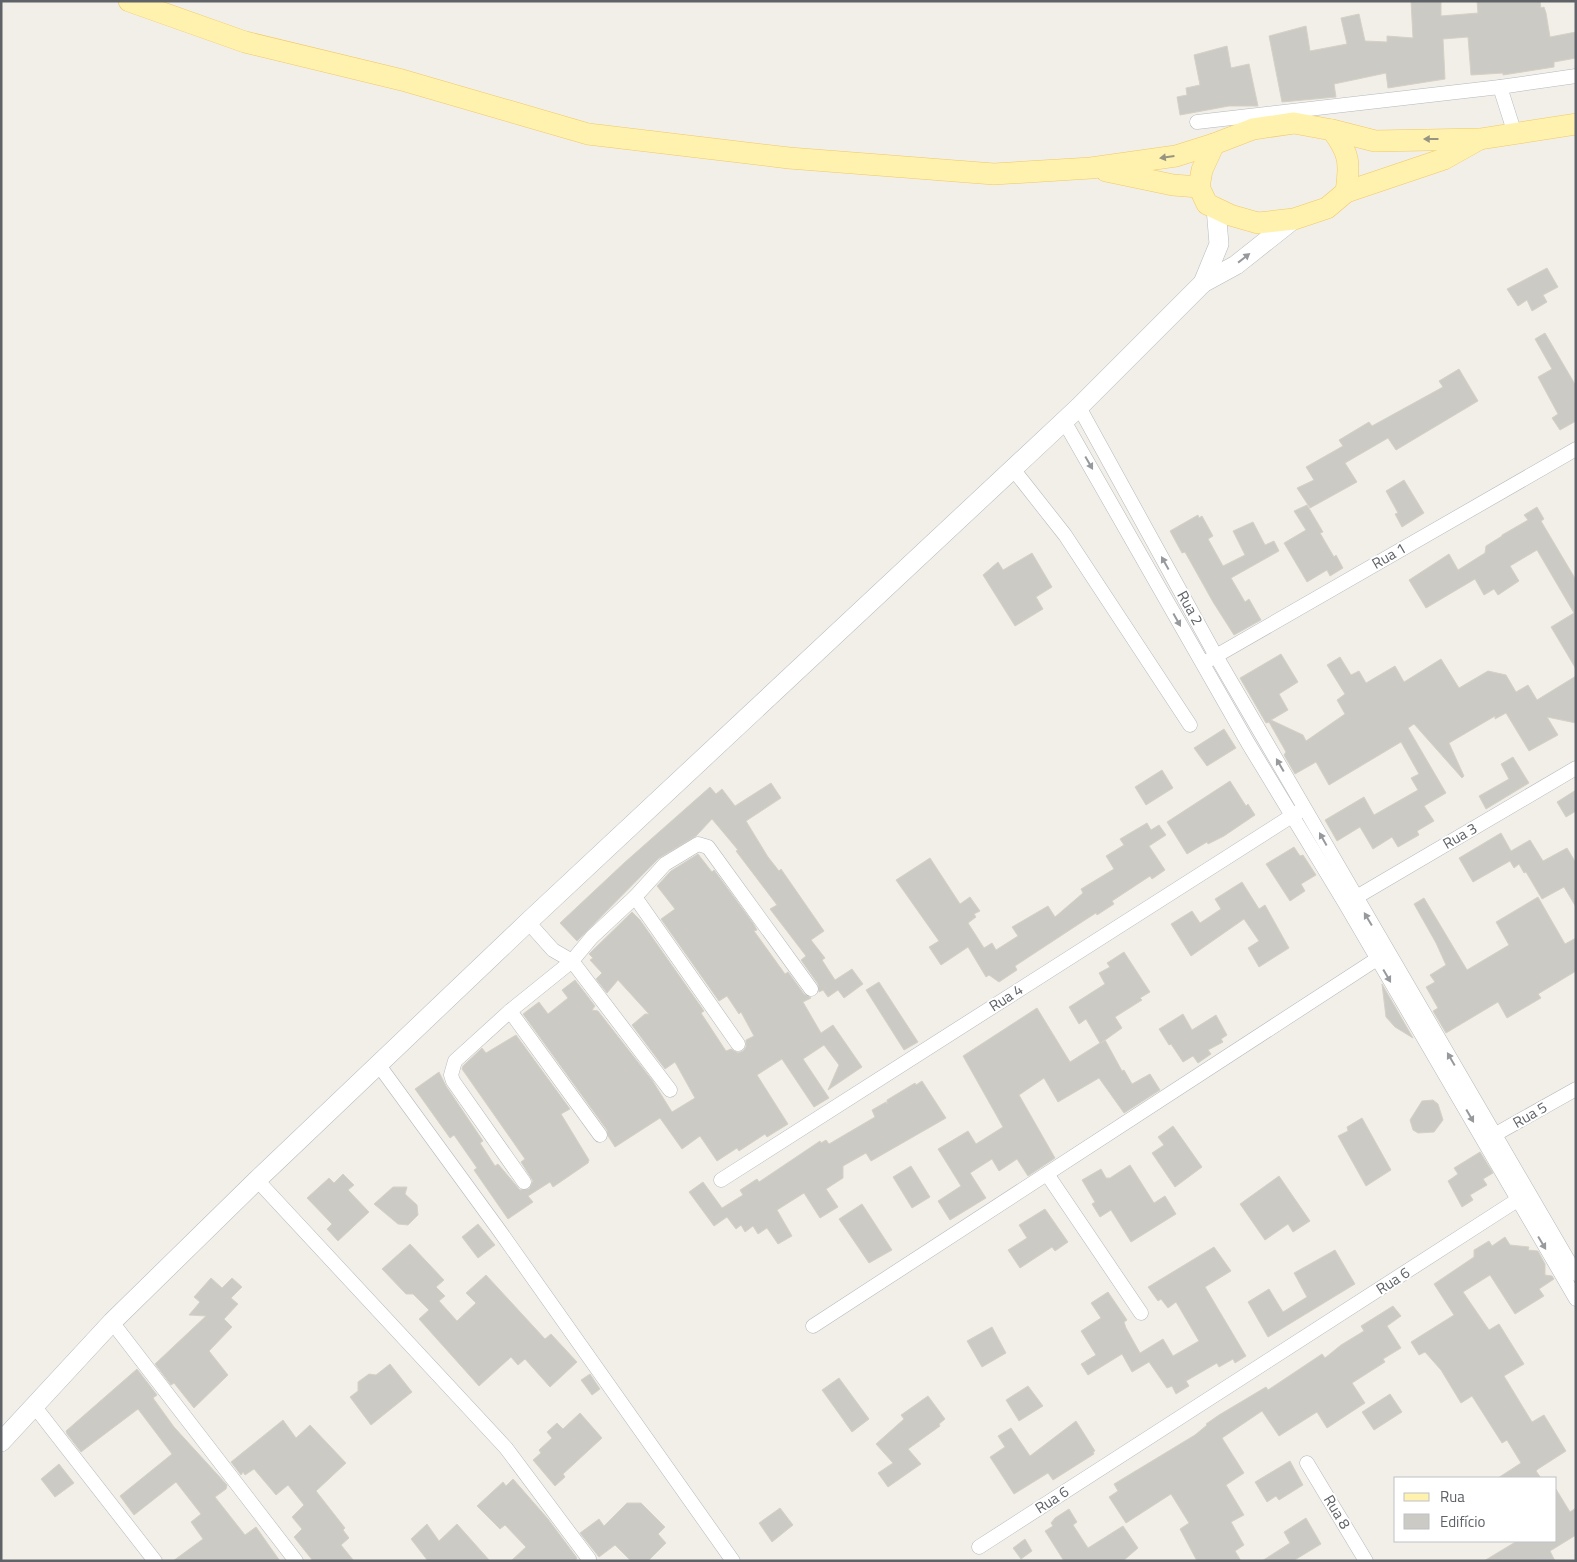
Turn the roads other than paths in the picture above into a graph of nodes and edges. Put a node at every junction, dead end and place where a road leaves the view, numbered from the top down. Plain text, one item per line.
1 (129, 1) edge
2 (1576, 76) edge
3 (1500, 87) junction
4 (1197, 122) dead end
5 (1576, 124) edge
6 (1332, 130) junction
7 (1515, 134) junction
8 (1480, 139) junction
9 (1214, 144) junction
10 (1091, 168) junction
11 (1199, 187) junction
12 (1346, 192) junction
13 (1216, 208) junction
14 (1294, 219) junction
15 (1203, 283) junction
16 (1079, 407) junction
17 (1064, 421) junction
18 (1576, 449) edge
19 (1013, 469) junction
20 (1145, 527) junction
21 (1130, 536) junction
22 (1216, 656) junction
23 (1202, 664) junction
24 (1190, 725) dead end
25 (1258, 728) junction
26 (1243, 735) junction
27 (1576, 768) edge
28 (1304, 807) junction
29 (1291, 816) junction
30 (1327, 862) junction
31 (635, 897) junction
32 (1350, 900) junction
33 (528, 922) junction
34 (1383, 955) junction
35 (572, 961) junction
36 (811, 989) dead end
37 (510, 1011) junction
38 (738, 1044) dead end
39 (378, 1064) junction
40 (1576, 1089) edge
41 (670, 1090) dead end
42 (600, 1134) dead end
43 (1490, 1138) junction
44 (1046, 1174) junction
45 (257, 1180) junction
46 (721, 1180) dead end
47 (524, 1182) dead end
48 (1522, 1197) junction
49 (1576, 1274) edge
50 (1576, 1299) edge
51 (1141, 1313) dead end
52 (112, 1322) junction
53 (813, 1326) dead end
54 (35, 1407) junction
55 (1, 1442) edge
56 (1308, 1463) dead end
57 (979, 1547) dead end
58 (589, 1559) dead end
59 (155, 1561) edge
60 (296, 1561) edge
61 (733, 1561) edge
62 (1366, 1561) edge

1 - 10 main road
2 - 3 street
3 - 4 street
3 - 7 street
5 - 7 main road
8 -> 6 main road
6 - 9 main road
6 - 12 main road
7 - 8 main road
8 - 12 main road
9 -> 10 main road
9 - 11 main road
10 - 11 main road
11 - 13 main road
12 - 14 main road
13 - 14 main road
13 - 15 street
15 -> 14 street
15 - 16 street
16 - 17 street
16 - 20 street, Rua 2
17 - 19 street
17 -> 21 street, Rua 2
18 - 22 street, Rua 1
19 - 24 street
19 - 33 street
20 - 21 street
22 -> 20 street, Rua 2
21 -> 23 street, Rua 2
22 - 23 street, Rua 1
22 - 25 street, Rua 2
23 - 26 street, Rua 2
25 - 26 street
28 -> 25 street, Rua 2
26 - 29 street, Rua 2
27 - 32 street, Rua 3
28 - 29 street, Rua 4
30 -> 28 street
29 - 30 street
29 - 46 street, Rua 4
30 - 32 street
31 - 35 street
31 - 36 street
31 - 38 street
32 - 34 street
33 - 35 street
33 - 39 street
34 - 43 street
34 - 44 street
35 - 37 street
35 - 41 street
37 - 42 street
37 - 47 street
39 - 45 street
39 - 61 street
40 - 43 street, Rua 5
43 - 48 street
44 - 51 street
44 - 53 street
45 - 52 street
45 - 58 street
48 - 49 street
48 -> 50 street
48 - 57 street, Rua 6
52 - 54 street
52 - 60 street
54 - 55 street
54 - 59 street
56 - 62 street, Rua 8

